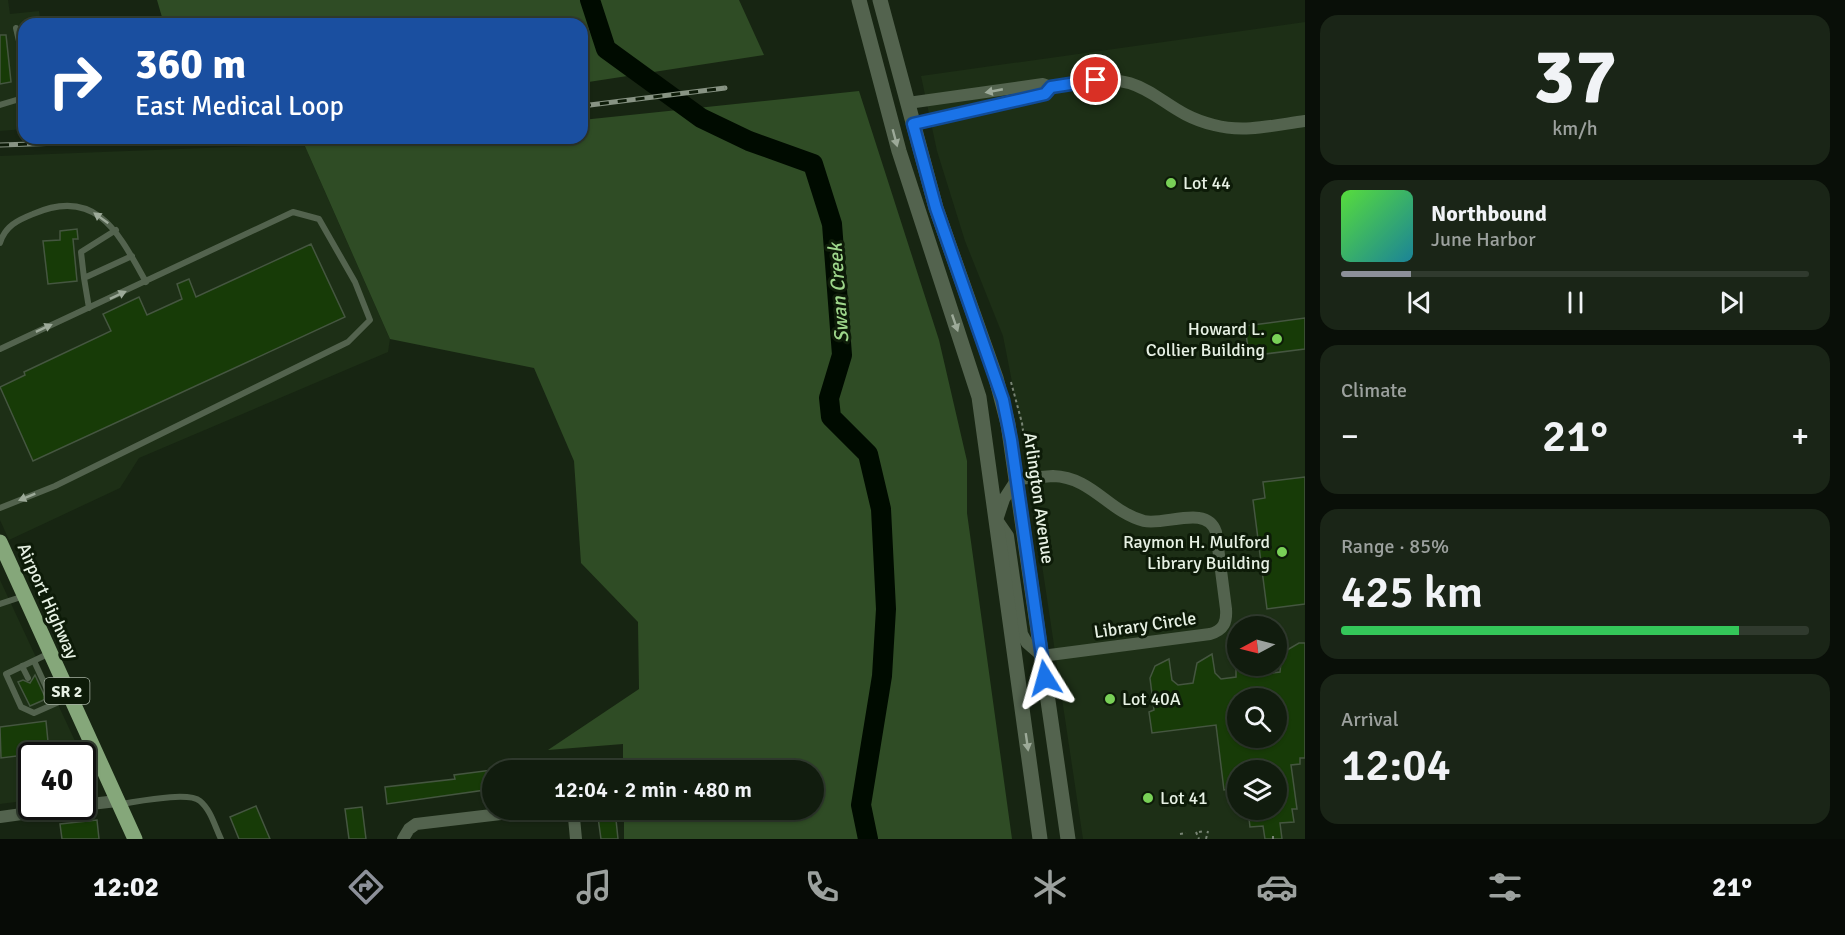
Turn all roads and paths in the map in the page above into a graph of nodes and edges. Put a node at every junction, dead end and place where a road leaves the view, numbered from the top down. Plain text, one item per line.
1 (859, 0) edge
2 (870, 0) edge
3 (880, 0) edge
4 (16, 28) dead end
5 (18, 37) edge
6 (1051, 87) junction
7 (18, 100) edge
8 (908, 103) junction
9 (0, 105) edge
10 (1305, 121) edge
11 (913, 124) junction
12 (116, 230) junction
13 (0, 243) edge
14 (132, 256) junction
15 (84, 278) junction
16 (146, 282) junction
17 (89, 308) junction
18 (0, 348) edge
19 (1017, 479) junction
20 (0, 508) edge
21 (997, 520) junction
22 (0, 542) edge
23 (24, 596) junction
24 (0, 604) edge
25 (50, 653) junction
26 (1042, 656) junction
27 (34, 661) junction
28 (22, 666) junction
29 (28, 678) dead end
30 (70, 697) junction
31 (39, 702) dead end
32 (54, 704) junction
33 (42, 709) junction
34 (118, 802) junction
35 (96, 804) edge
36 (18, 814) edge
37 (482, 816) edge
38 (0, 817) edge
39 (574, 820) edge
40 (1186, 833) dead end
41 (1180, 834) dead end
42 (135, 839) edge
43 (221, 839) edge
44 (403, 839) edge
45 (576, 839) edge
46 (1040, 839) edge
47 (1068, 839) edge
48 (1199, 839) edge
49 (1206, 839) edge

1 -> 21 street
2 - 11 street
3 - 8 street, Arlington Avenue
4 - 5 lane
6 -> 8 street
6 - 10 street
6 - 11 street
7 - 9 lane
8 - 11 street, Arlington Avenue
11 - 19 street, Arlington Avenue
12 -> 13 lane
12 - 14 lane
12 - 15 lane
14 - 15 lane
14 - 16 lane
15 - 17 lane
17 -> 16 lane
16 -> 20 lane
18 -> 17 lane
19 - 21 street
19 - 26 street, Arlington Avenue
19 - 26 street, Library Circle
21 - 26 street
21 -> 46 street
22 - 23 main road, Airport Highway / SR 2
23 - 24 lane
23 - 25 main road, Airport Highway / SR 2
25 - 27 lane
25 - 30 main road, Airport Highway / SR 2
26 - 47 street, Arlington Avenue
27 - 28 lane
27 - 32 lane
28 - 29 lane
28 - 33 lane
30 - 32 lane
30 - 34 main road, Airport Highway / SR 2
31 - 33 lane
32 - 33 lane
34 - 35 street
34 - 42 main road, Airport Highway / SR 2
34 - 43 lane
36 - 38 street
37 - 44 street
39 - 45 street
40 - 41 path
48 - 49 path

